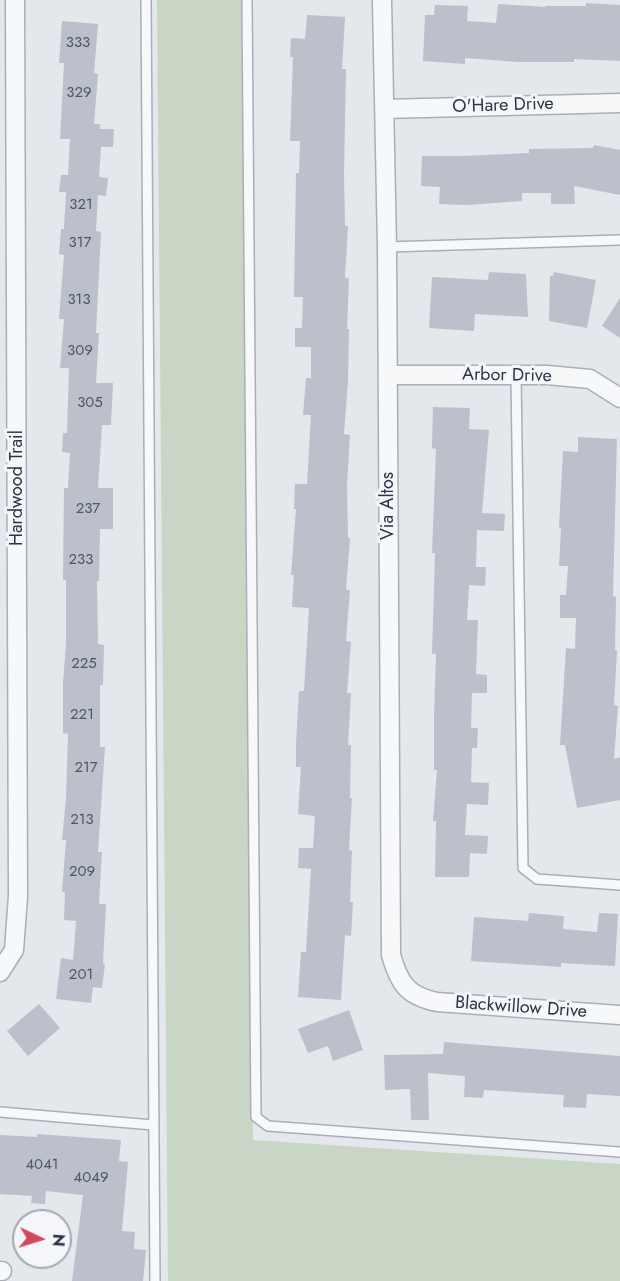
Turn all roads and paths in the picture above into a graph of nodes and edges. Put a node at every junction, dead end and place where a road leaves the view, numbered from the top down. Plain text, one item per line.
1 (15, 0) edge
2 (146, 0) edge
3 (247, 0) edge
4 (382, 0) edge
5 (620, 103) edge
6 (8, 108) edge
7 (385, 110) junction
8 (620, 240) edge
9 (387, 247) junction
10 (388, 375) junction
11 (516, 375) junction
12 (620, 399) edge
13 (620, 885) edge
14 (1, 971) edge
15 (423, 999) joint
16 (620, 1016) edge
17 (0, 1112) edge
18 (153, 1125) junction
19 (620, 1152) edge
20 (155, 1281) edge

1 - 6 street, Hardwood Trail
2 - 18 lane
3 - 19 lane
4 - 7 street, Via Altos
5 - 7 street, O'Hare Drive
6 - 14 street, Hardwood Trail
7 - 9 street, Via Altos
8 - 9 lane
9 - 10 street, Via Altos
10 - 11 street, Arbor Drive
10 - 15 street, Via Altos
11 - 12 street, Arbor Drive
11 - 13 lane
15 - 16 street, Blackwillow Drive
17 - 18 lane
18 - 20 lane

